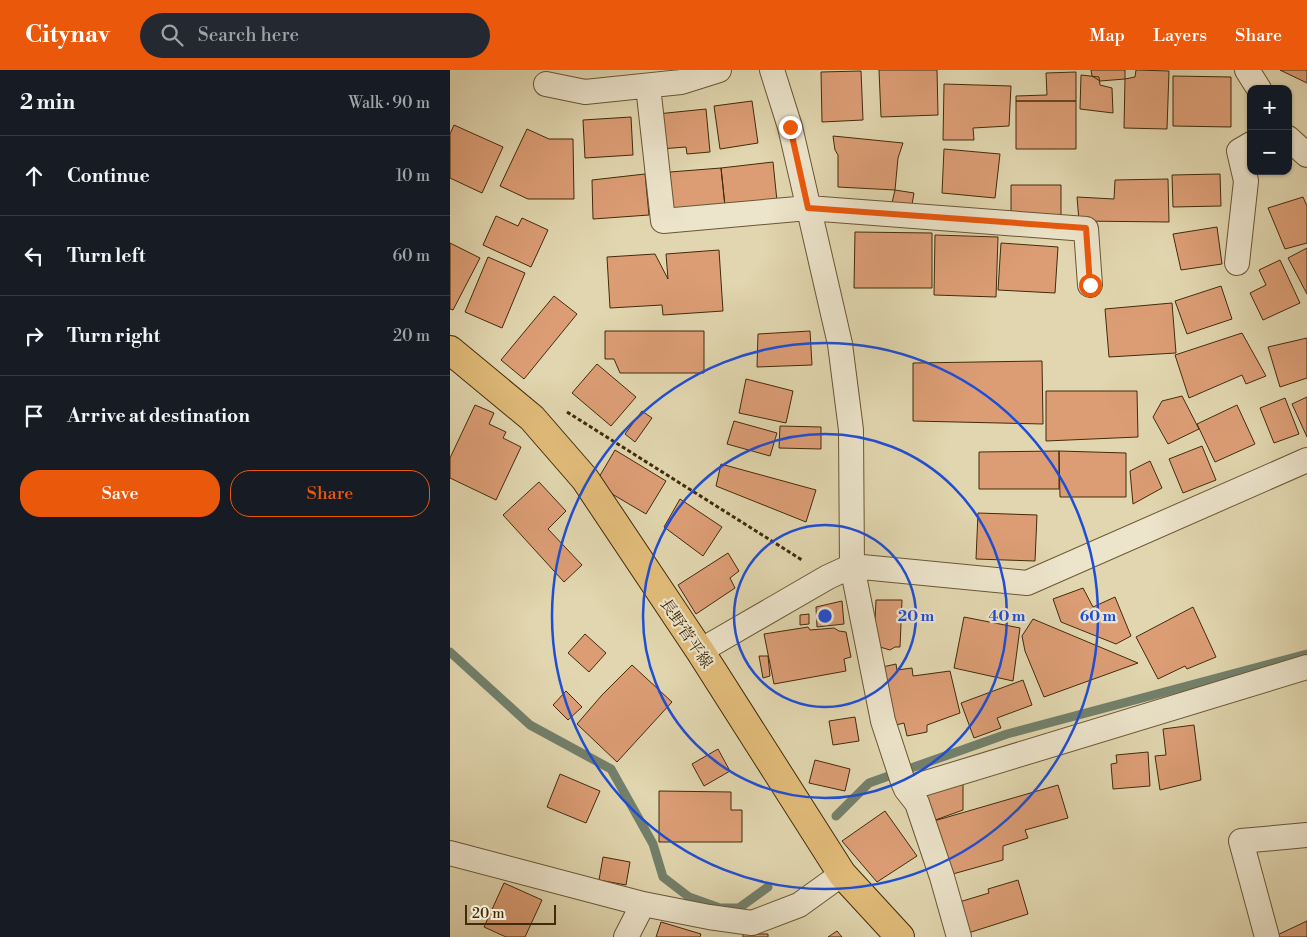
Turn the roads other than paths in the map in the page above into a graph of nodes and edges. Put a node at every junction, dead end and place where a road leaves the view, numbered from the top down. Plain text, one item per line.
1 (719, 70) edge
2 (772, 70) edge
3 (1247, 70) edge
4 (546, 84) dead end
5 (1256, 85) edge
6 (648, 86) junction
7 (1292, 142) edge
8 (1247, 147) edge
9 (1307, 155) edge
10 (808, 208) junction
11 (1237, 263) dead end
12 (1090, 285) dead end
13 (450, 350) edge
14 (1307, 460) edge
15 (852, 566) junction
16 (700, 651) junction
17 (1307, 667) edge
18 (902, 779) junction
19 (1307, 835) edge
20 (450, 854) edge
21 (842, 874) junction
22 (643, 904) junction
23 (626, 937) edge
24 (900, 937) edge
25 (959, 937) edge
26 (1266, 937) edge

1 - 6 street
2 - 10 street
3 - 5 street
4 - 6 street
6 - 10 street
7 - 9 street
8 - 11 street
10 - 12 street
10 - 15 street
13 - 16 main road, 長野菅平線
14 - 15 street
15 - 16 street
15 - 18 street
16 - 21 main road, 長野菅平線
17 - 18 street
18 - 25 street
19 - 26 street
20 - 22 street
21 - 22 street
21 - 24 main road, 長野菅平線
22 - 23 street

